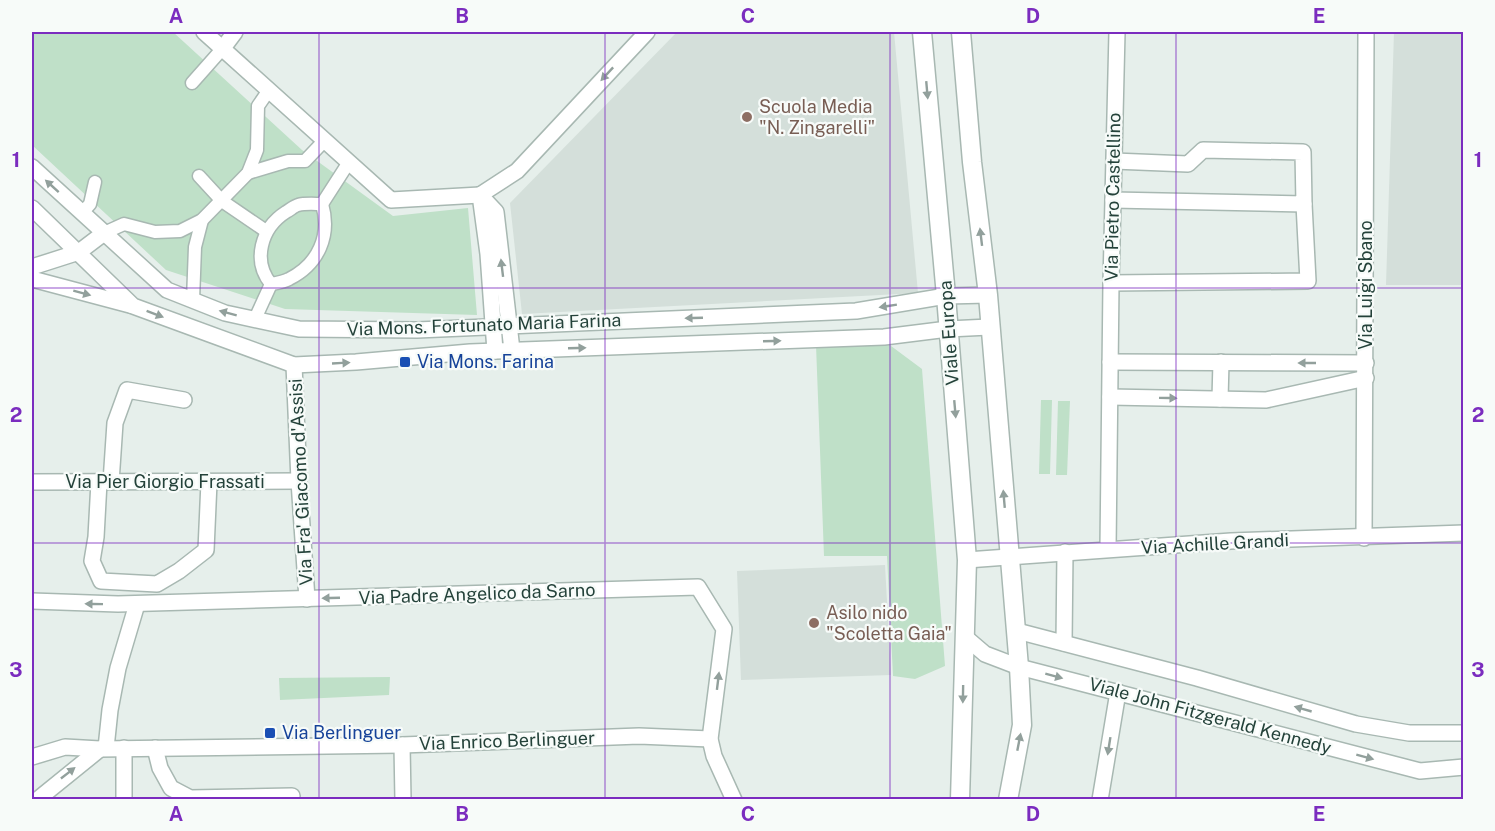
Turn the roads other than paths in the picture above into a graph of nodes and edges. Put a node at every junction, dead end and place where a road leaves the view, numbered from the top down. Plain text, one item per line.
1 (204, 32) edge
2 (235, 32) edge
3 (647, 32) edge
4 (922, 32) edge
5 (961, 32) edge
6 (1117, 32) edge
7 (1366, 32) edge
8 (223, 48) junction
9 (192, 83) dead end
10 (269, 90) junction
11 (325, 140) junction
12 (1114, 161) junction
13 (349, 162) junction
14 (32, 167) edge
15 (248, 173) junction
16 (199, 176) dead end
17 (95, 182) dead end
18 (480, 195) junction
19 (1113, 200) junction
20 (222, 201) junction
21 (322, 204) junction
22 (1304, 204) junction
23 (32, 208) edge
24 (82, 213) junction
25 (202, 220) junction
26 (266, 231) junction
27 (104, 233) junction
28 (79, 252) junction
29 (32, 267) edge
30 (32, 279) edge
31 (1111, 283) junction
32 (271, 284) junction
33 (988, 295) junction
34 (946, 296) junction
35 (193, 300) junction
36 (133, 306) junction
37 (255, 319) junction
38 (502, 326) junction
39 (989, 327) junction
40 (948, 329) junction
41 (512, 350) junction
42 (495, 351) junction
43 (1110, 362) junction
44 (1221, 362) junction
45 (294, 365) junction
46 (1366, 371) junction
47 (1110, 397) junction
48 (1220, 399) junction
49 (184, 400) dead end
50 (299, 481) junction
51 (32, 482) edge
52 (105, 482) junction
53 (208, 482) junction
54 (1464, 534) edge
55 (1364, 538) junction
56 (1108, 549) junction
57 (1065, 552) junction
58 (1009, 557) junction
59 (966, 560) junction
60 (307, 599) junction
61 (32, 601) edge
62 (137, 604) junction
63 (1017, 631) junction
64 (964, 636) junction
65 (1064, 643) junction
66 (1019, 667) junction
67 (1118, 692) junction
68 (1464, 733) edge
69 (710, 739) junction
70 (402, 745) junction
71 (103, 748) junction
72 (124, 748) junction
73 (155, 748) junction
74 (32, 757) edge
75 (1464, 767) edge
76 (292, 796) dead end
77 (37, 800) edge
78 (124, 800) edge
79 (403, 800) edge
80 (734, 800) edge
81 (960, 800) edge
82 (1008, 800) edge
83 (1100, 800) edge

1 - 8 street
2 - 8 street
3 -> 18 street
4 -> 34 street, Viale Europa
33 -> 5 street
6 - 12 street, Via Pietro Castellino
7 - 46 street, Via Luigi Sbano
8 - 9 street
8 - 10 street
10 - 11 street
10 - 15 street
11 - 13 street
11 - 15 street
12 - 19 street, Via Pietro Castellino
12 - 22 street
13 - 18 street
13 - 21 street
24 -> 14 street, Via Mons. Fortunato Maria Farina
15 - 20 street
16 - 20 street
17 - 24 street
18 - 38 street
19 - 22 street
19 - 31 street, Via Pietro Castellino
20 - 25 street
20 - 26 street
21 - 26 street
21 - 32 street
22 - 31 street
23 - 28 street, Via Mons. Fortunato Maria Farina
24 - 27 street, Via Mons. Fortunato Maria Farina
25 - 27 street
25 - 35 street
26 - 32 street
27 - 28 street
27 - 35 street, Via Mons. Fortunato Maria Farina
28 - 29 street
28 - 36 street, Via Mons. Fortunato Maria Farina
30 -> 36 street
31 - 43 street, Via Pietro Castellino
32 - 37 street
33 - 34 street, Via Mons. Fortunato Maria Farina
33 - 39 street
34 -> 38 street, Via Mons. Fortunato Maria Farina
34 - 40 street, Viale Europa
37 -> 35 street, Via Mons. Fortunato Maria Farina
36 -> 45 street, Via Mons. Fortunato Maria Farina
37 - 38 street, Via Mons. Fortunato Maria Farina
38 - 41 street
38 - 42 street
39 - 40 street, Via Mons. Fortunato Maria Farina
58 -> 39 street
41 -> 40 street, Via Mons. Fortunato Maria Farina
40 -> 59 street, Viale Europa
41 - 42 street, Via Mons. Fortunato Maria Farina
45 -> 42 street, Via Mons. Fortunato Maria Farina
43 - 44 street
43 - 47 street, Via Pietro Castellino
46 -> 44 street
44 - 48 street
45 - 50 street, Via Fra' Giacomo d'Assisi
46 - 48 street
46 - 55 street, Via Luigi Sbano
47 -> 48 street
47 - 56 street, Via Pietro Castellino
49 - 52 street
50 - 53 street, Via Pier Giorgio Frassati
50 - 60 street, Via Fra' Giacomo d'Assisi
51 - 52 street, Via Pier Giorgio Frassati
52 - 53 street, Via Pier Giorgio Frassati
52 - 53 street
54 - 55 street, Via Achille Grandi
55 - 56 street, Via Achille Grandi
56 - 57 street, Via Achille Grandi
57 - 58 street, Via Achille Grandi
57 - 65 street
58 - 59 street, Via Achille Grandi
58 - 63 street
59 - 64 street, Viale Europa
60 - 62 street, Via Padre Angelico da Sarno
69 -> 60 street, Via Padre Angelico da Sarno
62 -> 61 street, Via Padre Angelico da Sarno
62 - 71 street
63 - 65 street, Viale John Fitzgerald Kennedy
63 - 66 street
64 - 66 street, Viale John Fitzgerald Kennedy
64 -> 81 street, Viale Europa
68 -> 65 street, Viale John Fitzgerald Kennedy
66 -> 67 street, Viale John Fitzgerald Kennedy
82 -> 66 street
67 -> 75 street, Viale John Fitzgerald Kennedy
67 -> 83 street
69 - 70 street, Via Enrico Berlinguer
69 - 80 street, Via Padre Angelico da Sarno
70 - 73 street, Via Enrico Berlinguer
70 - 79 street
71 - 72 street, Via Enrico Berlinguer
71 - 74 street, Via Enrico Berlinguer
77 -> 71 street
72 - 73 street, Via Enrico Berlinguer
72 - 78 street
73 - 76 street

